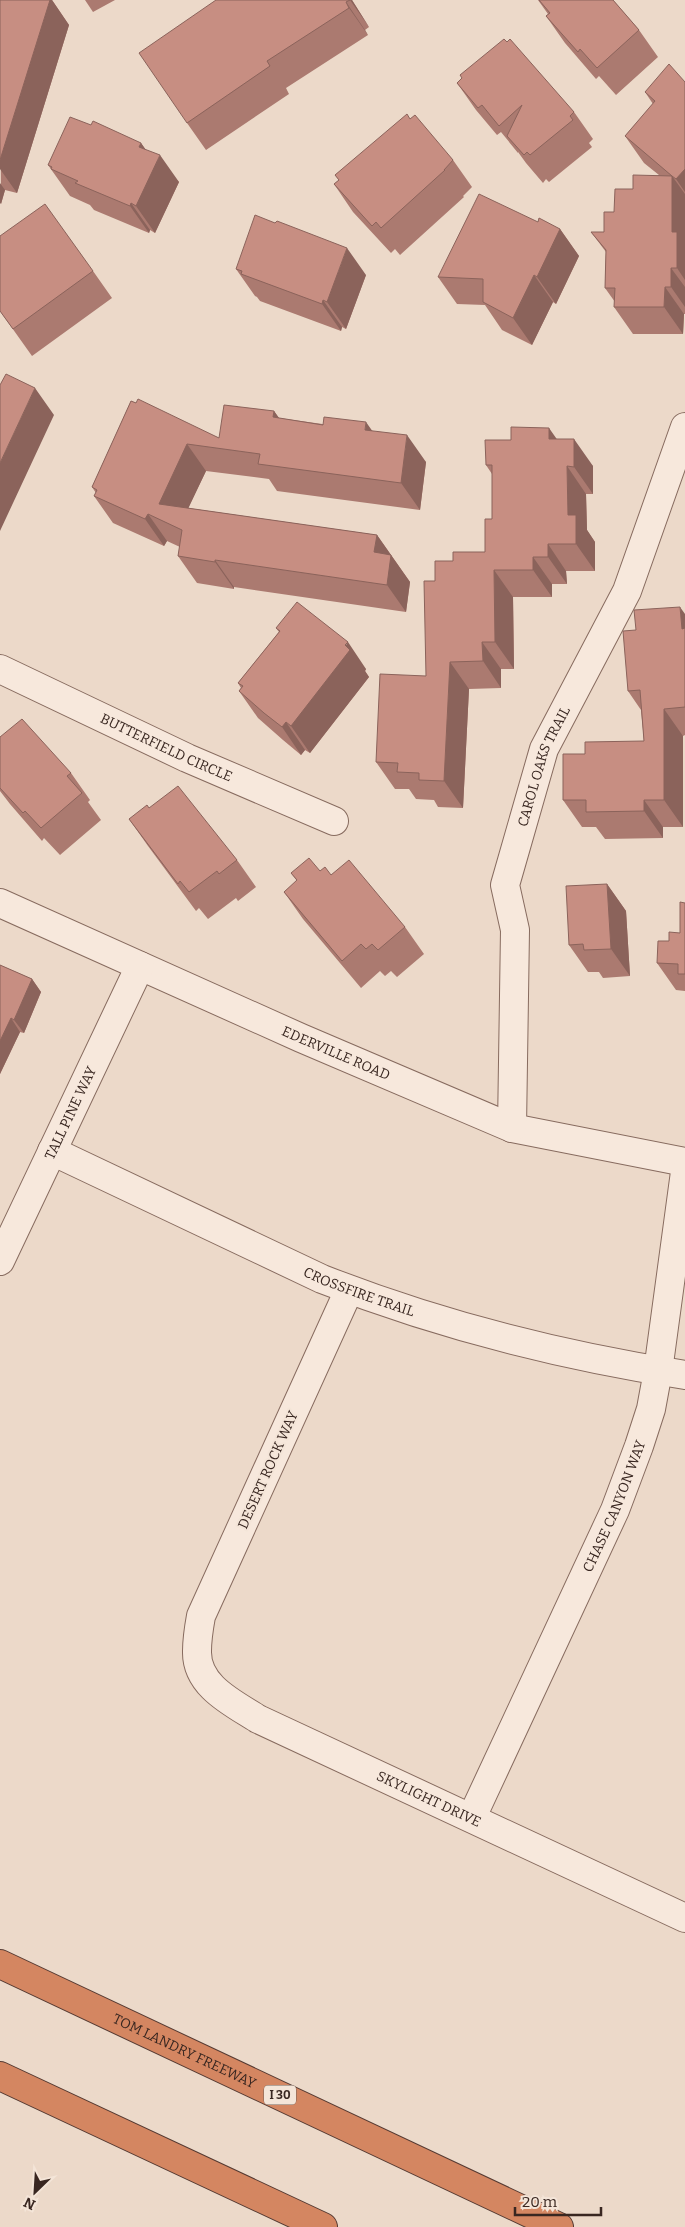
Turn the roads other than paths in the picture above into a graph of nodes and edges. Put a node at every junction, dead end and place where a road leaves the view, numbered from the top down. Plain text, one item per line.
1 (685, 427) edge
2 (0, 669) edge
3 (334, 821) dead end
4 (0, 903) edge
5 (140, 966) junction
6 (512, 1128) junction
7 (52, 1152) junction
8 (685, 1162) edge
9 (685, 1172) edge
10 (0, 1260) edge
11 (349, 1290) junction
12 (658, 1371) junction
13 (685, 1375) edge
14 (196, 1652) joint
15 (472, 1817) junction
16 (685, 1918) edge
17 (0, 1964) edge
18 (0, 2076) edge
19 (323, 2227) edge
20 (559, 2227) edge

1 - 6 street, CAROL OAKS TRAIL
2 - 3 street, BUTTERFIELD CIRCLE
4 - 5 street, EDERVILLE ROAD
5 - 6 street, EDERVILLE ROAD
5 - 7 street, TALL PINE WAY
6 - 8 street, EDERVILLE ROAD
7 - 10 street, TALL PINE WAY
7 - 11 street, CROSSFIRE TRAIL
9 - 12 street, CHASE CANYON WAY
11 - 12 street, CROSSFIRE TRAIL
11 - 14 street, DESERT ROCK WAY
12 - 13 street, CROSSFIRE TRAIL
12 - 15 street, CHASE CANYON WAY
14 - 15 street, SKYLIGHT DRIVE
15 - 16 street, SKYLIGHT DRIVE
17 - 20 highway, TOM LANDRY FREEWAY / I 30
18 - 19 highway

